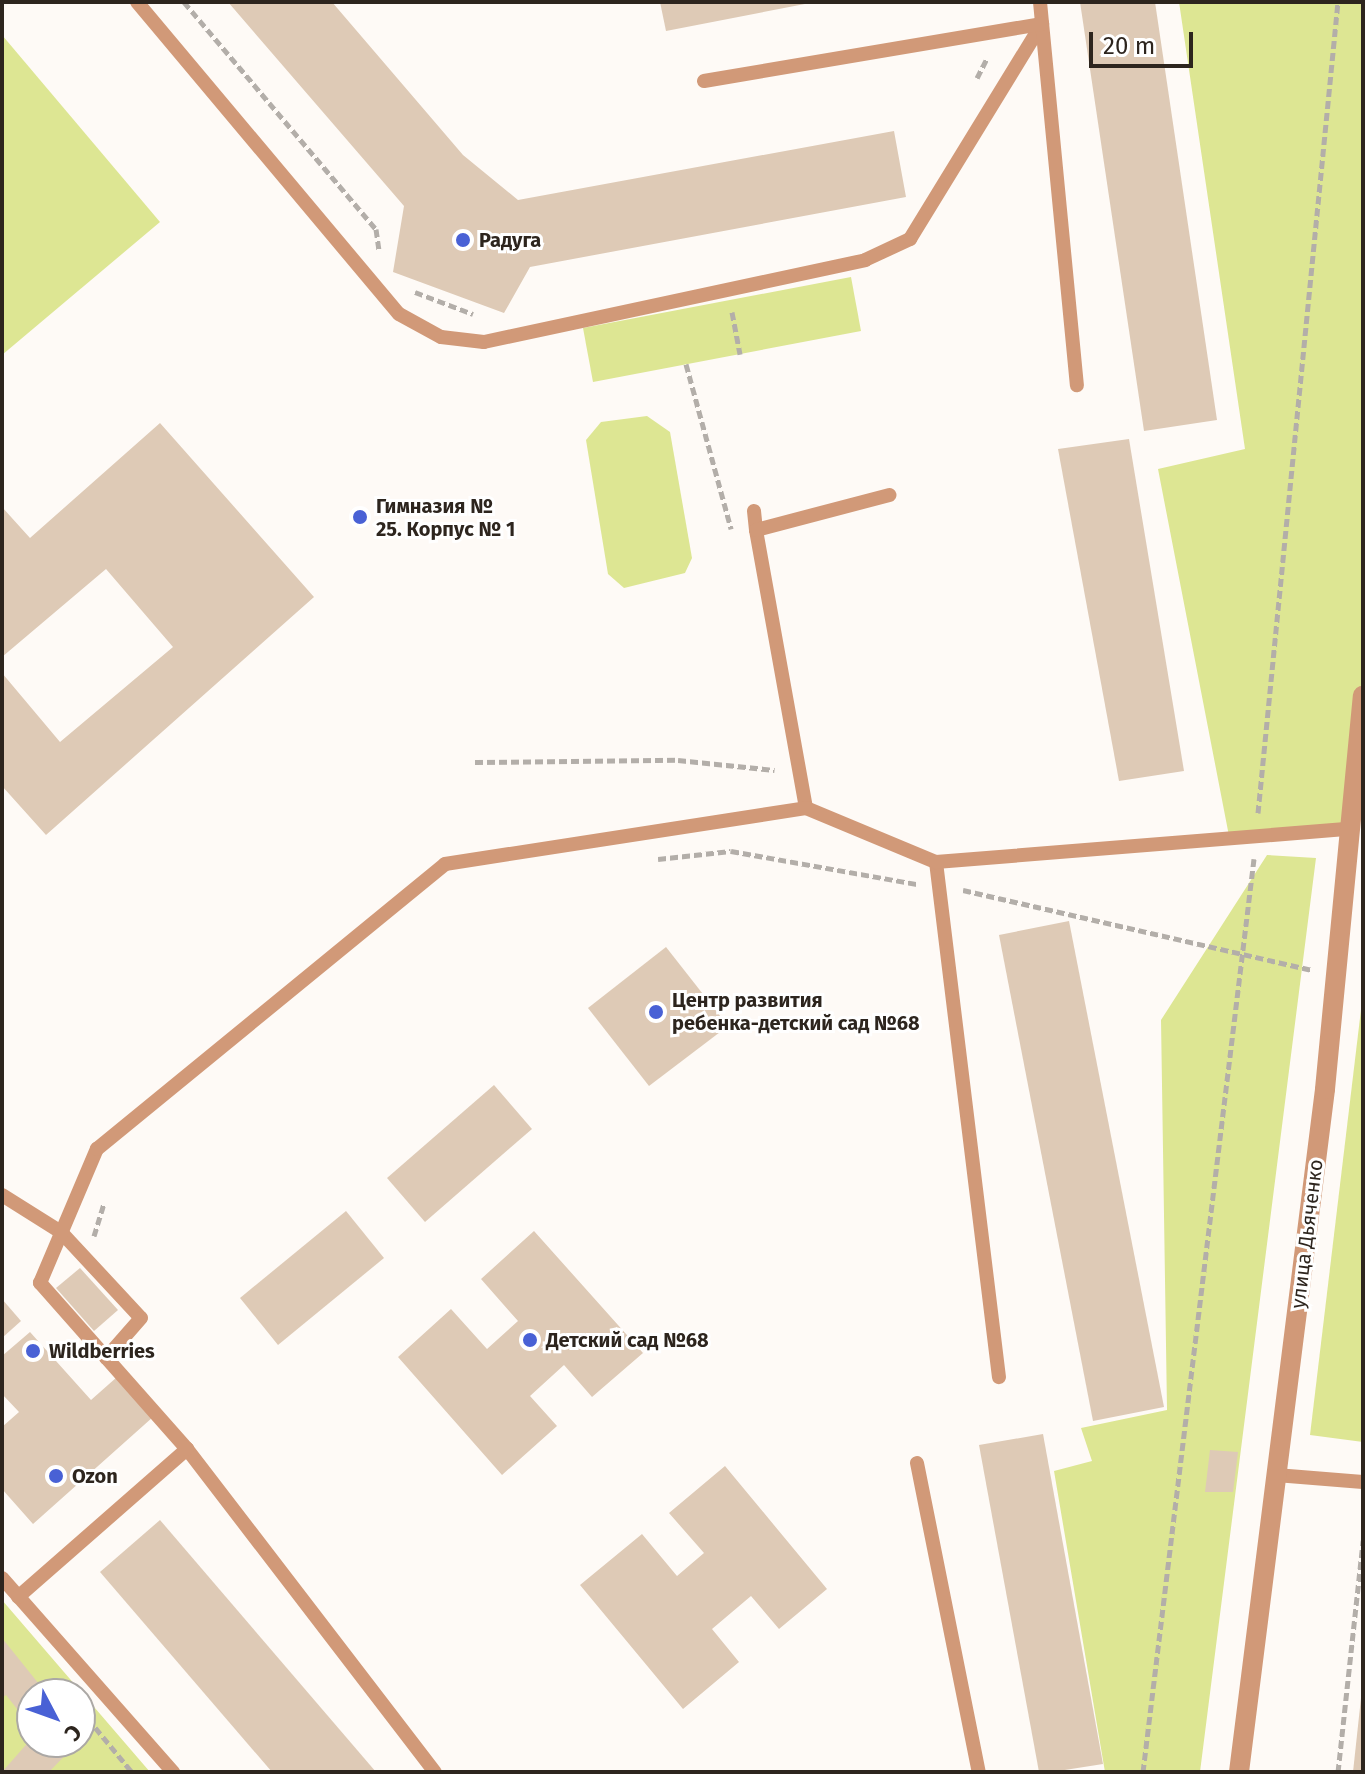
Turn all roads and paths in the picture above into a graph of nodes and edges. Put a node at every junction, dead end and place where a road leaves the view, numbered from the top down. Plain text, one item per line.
1 (137, 2) edge
2 (184, 2) edge
3 (1040, 2) edge
4 (1338, 2) edge
5 (1042, 24) junction
6 (1001, 31) junction
7 (704, 81) dead end
8 (972, 86) dead end
9 (380, 260) dead end
10 (403, 287) dead end
11 (482, 317) dead end
12 (686, 364) dead end
13 (1077, 385) dead end
14 (889, 495) dead end
15 (754, 511) dead end
16 (756, 530) junction
17 (1363, 696) edge
18 (475, 762) dead end
19 (806, 808) junction
20 (1349, 829) junction
21 (1256, 835) junction
22 (653, 859) dead end
23 (936, 862) junction
24 (937, 888) junction
25 (1245, 953) junction
26 (1335, 977) junction
27 (109, 1185) dead end
28 (2, 1195) edge
29 (61, 1232) junction
30 (87, 1260) junction
31 (106, 1358) junction
32 (999, 1377) dead end
33 (187, 1449) junction
34 (917, 1463) dead end
35 (1276, 1475) junction
36 (1363, 1482) edge
37 (1363, 1540) edge
38 (2, 1578) edge
39 (18, 1597) junction
40 (96, 1728) edge
41 (132, 1772) edge
42 (173, 1772) edge
43 (435, 1772) edge
44 (979, 1772) edge
45 (1143, 1772) edge
46 (1239, 1772) edge
47 (1338, 1772) edge

1 - 5 lane
2 - 9 path
3 - 5 lane
4 - 21 path
5 - 6 lane
5 - 13 lane
6 - 7 lane
6 - 8 path
10 - 11 path
12 - 16 path
14 - 16 lane
15 - 16 lane
16 - 19 lane
17 - 20 street, улица Дьяченко
18 - 19 path
19 - 23 lane
19 - 29 lane
20 - 21 lane
20 - 26 street, улица Дьяченко
21 - 23 lane
21 - 25 path
22 - 24 path
23 - 24 lane
24 - 25 path
24 - 32 lane
25 - 26 path
25 - 45 path
26 - 35 street, улица Дьяченко
27 - 30 path
28 - 29 lane
29 - 30 lane
29 - 31 lane
30 - 31 lane
31 - 33 lane
33 - 39 lane
33 - 43 lane
34 - 44 lane
35 - 36 lane
35 - 46 street, улица Дьяченко
37 - 47 path
38 - 39 lane
39 - 42 lane
40 - 41 path

